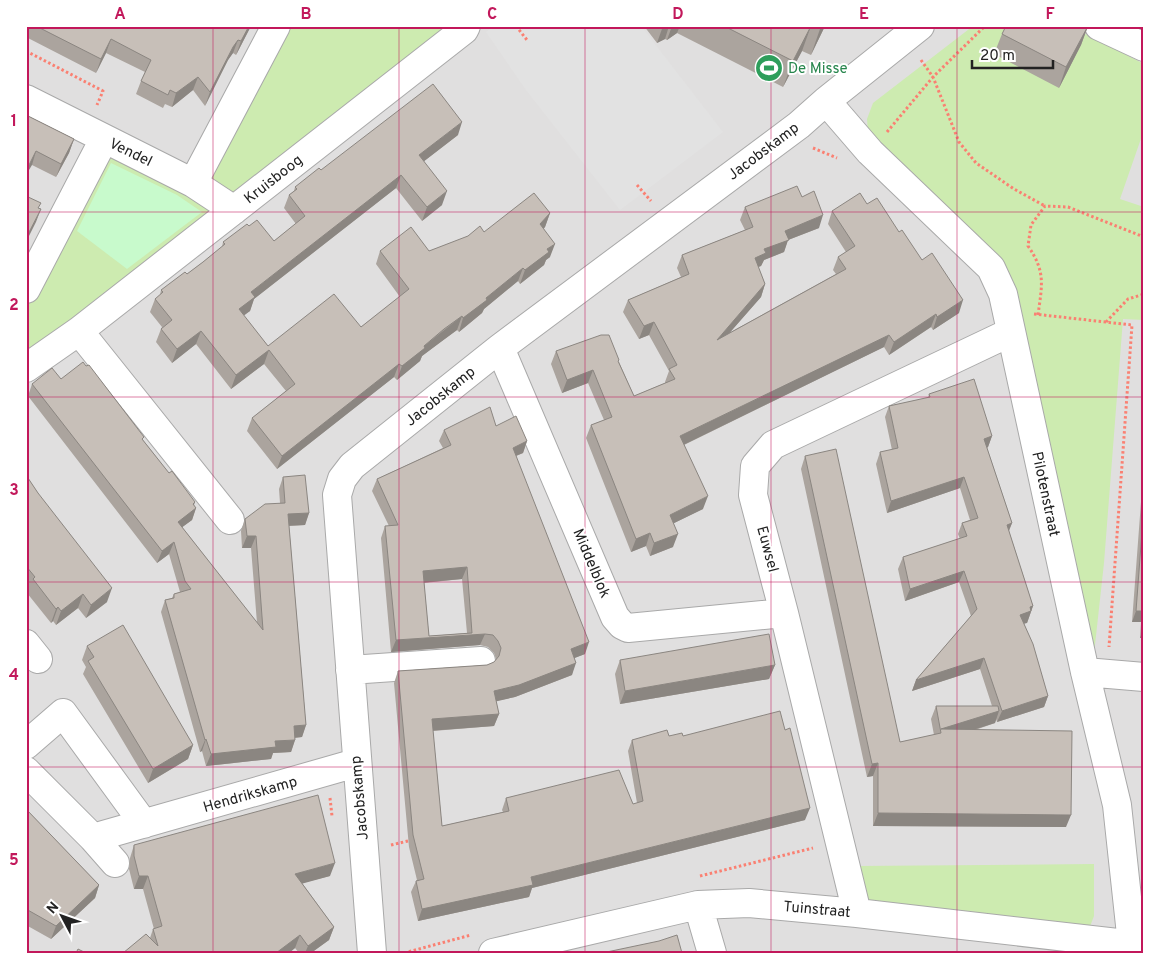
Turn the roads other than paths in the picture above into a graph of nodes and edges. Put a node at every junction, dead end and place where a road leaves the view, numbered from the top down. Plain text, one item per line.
1 (276, 26) edge
2 (466, 26) edge
3 (920, 26) edge
4 (1099, 26) edge
5 (1144, 47) edge
6 (26, 98) edge
7 (826, 101) junction
8 (95, 134) junction
9 (193, 183) junction
10 (234, 210) junction
11 (26, 289) edge
12 (1008, 321) junction
13 (79, 331) junction
14 (500, 348) junction
15 (26, 368) edge
16 (230, 520) dead end
17 (784, 612) junction
18 (481, 661) dead end
19 (350, 670) junction
20 (1096, 673) junction
21 (1144, 677) edge
22 (26, 745) edge
23 (356, 764) junction
24 (26, 771) edge
25 (144, 824) junction
26 (93, 838) junction
27 (115, 863) dead end
28 (698, 905) junction
29 (858, 913) junction
30 (1136, 948) edge
31 (372, 953) edge
32 (493, 953) edge
33 (712, 953) edge

1 - 9 street
2 - 10 street, Kruisboog
3 - 7 street, Jacobskamp
4 - 5 street
6 - 8 street, Vendel
7 - 12 street, Pilotenstraat
7 - 14 street, Jacobskamp
8 - 9 street, Vendel
8 - 11 street
9 - 10 street, Vendel
10 - 13 street, Kruisboog
12 - 17 street, Euwsel
12 - 20 street, Pilotenstraat
13 - 15 street, Kruisboog
13 - 16 street
14 - 17 street, Middelblok
14 - 19 street, Jacobskamp
17 - 29 street, Euwsel
18 - 19 street
19 - 23 street, Jacobskamp
20 - 21 street
20 - 30 street, Pilotenstraat
22 - 25 street
23 - 25 street, Hendrikskamp
23 - 31 street, Jacobskamp
24 - 26 street
25 - 26 street, Hendrikskamp
26 - 27 street
28 - 29 street, Tuinstraat
28 - 32 street, Tuinstraat
28 - 33 street
29 - 30 street, Tuinstraat

